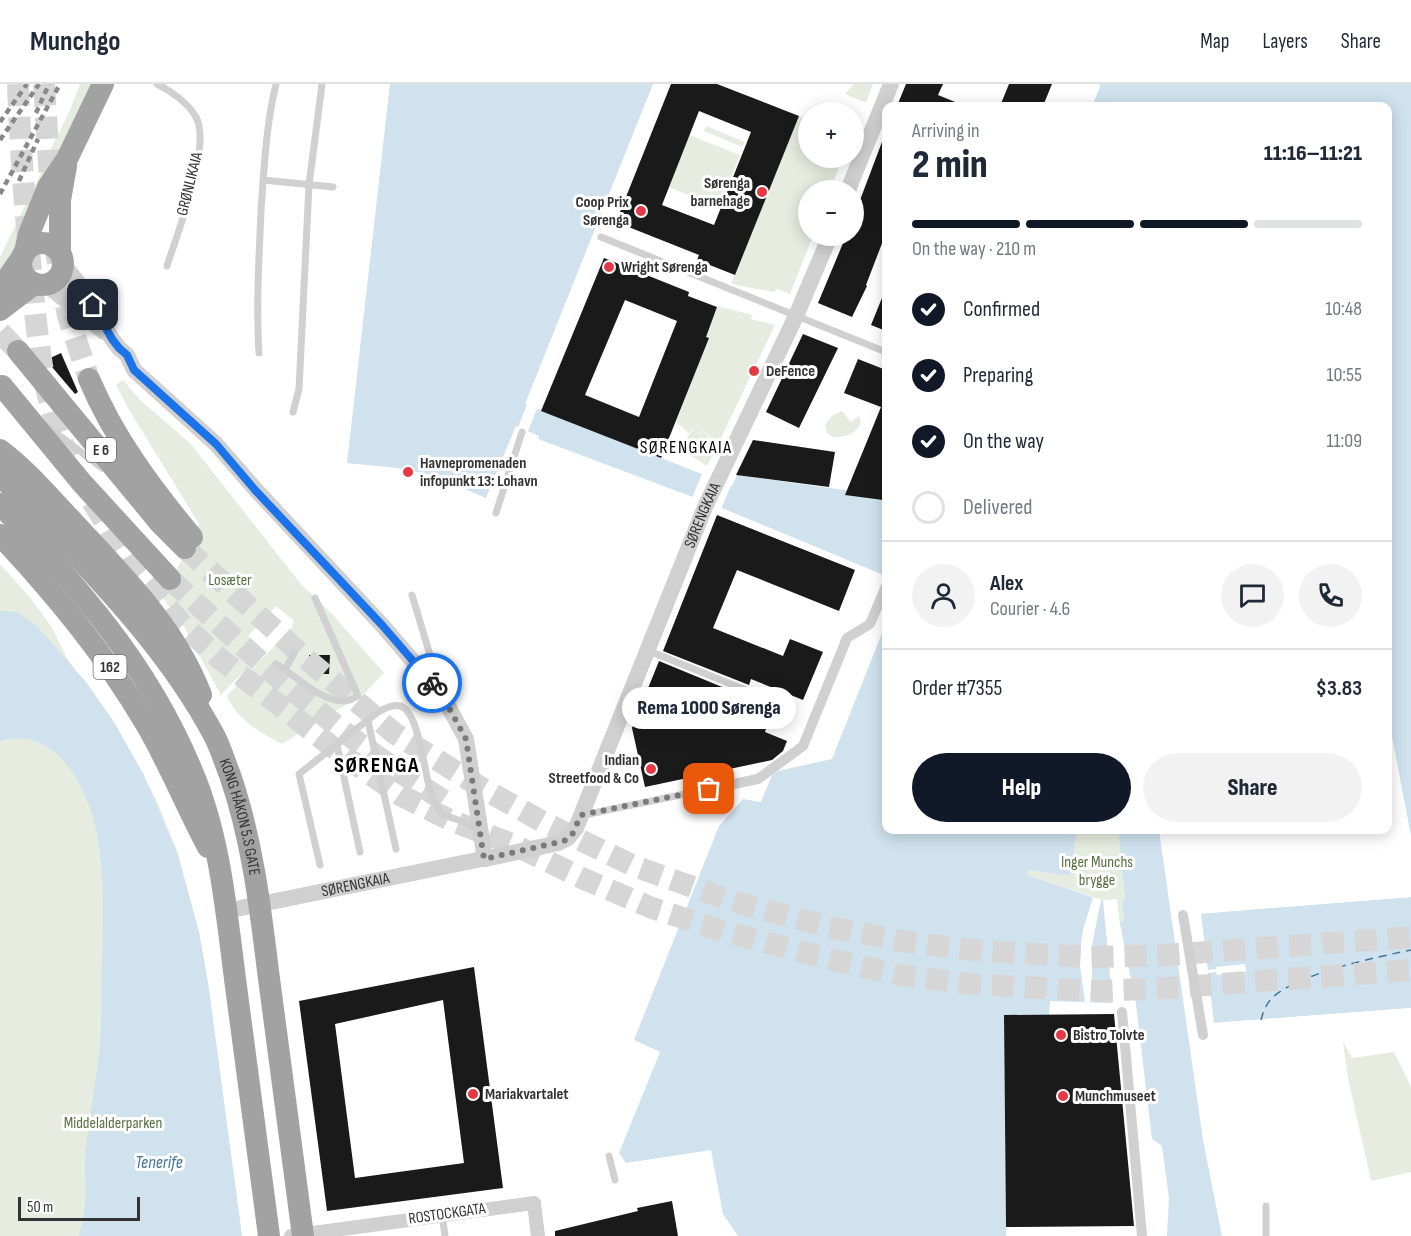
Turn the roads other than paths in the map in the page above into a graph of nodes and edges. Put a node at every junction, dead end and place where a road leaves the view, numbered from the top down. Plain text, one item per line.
1 (103, 84) edge
2 (157, 84) edge
3 (276, 84) edge
4 (322, 84) edge
5 (891, 84) edge
6 (884, 102) edge
7 (882, 106) edge
8 (67, 159) junction
9 (263, 180) junction
10 (852, 180) edge
11 (309, 184) junction
12 (333, 187) dead end
13 (601, 237) dead end
14 (826, 246) edge
15 (24, 254) junction
16 (62, 258) junction
17 (167, 266) dead end
18 (40, 284) junction
19 (0, 289) edge
20 (0, 310) edge
21 (796, 316) junction
22 (112, 339) junction
23 (882, 348) edge
24 (18, 351) tunnel mouth
25 (259, 353) dead end
26 (89, 379) tunnel mouth
27 (2, 386) dead end
28 (18, 405) junction
29 (293, 411) dead end
30 (522, 432) dead end
31 (0, 450) edge
32 (0, 475) edge
33 (135, 493) junction
34 (7, 502) edge
35 (496, 513) dead end
36 (0, 536) edge
37 (170, 579) tunnel mouth
38 (412, 595) dead end
39 (882, 596) edge
40 (315, 598) dead end
41 (646, 650) junction
42 (294, 653) dead end
43 (276, 664) dead end
44 (285, 670) junction
45 (442, 695) junction
46 (368, 721) junction
47 (768, 724) dead end
48 (216, 739) junction
49 (337, 745) junction
50 (709, 789) joint
51 (581, 815) junction
52 (481, 834) junction
53 (396, 849) dead end
54 (360, 852) dead end
55 (486, 858) junction
56 (320, 865) dead end
57 (218, 866) junction
58 (260, 904) junction
59 (226, 911) junction
60 (1183, 915) dead end
61 (1122, 1012) dead end
62 (1203, 1035) dead end
63 (609, 1156) dead end
64 (615, 1180) dead end
65 (1266, 1206) dead end
66 (442, 1214) junction
67 (269, 1236) edge
68 (299, 1236) edge
69 (445, 1236) edge
70 (538, 1236) edge
71 (1142, 1236) edge
72 (1266, 1236) edge

1 - 8 highway
2 - 17 lane, GRØNLIKAIA
3 - 9 lane
4 - 11 lane
5 - 6 street
7 - 10 street
8 - 15 highway
8 - 16 highway
9 - 11 lane
9 - 25 lane
11 - 12 lane
11 - 29 lane
13 - 21 lane
14 - 21 street, SØRENGKAIA
15 - 16 highway
15 - 18 highway
15 - 19 highway
16 - 18 highway
16 - 22 street
18 - 20 highway
18 - 22 street
21 - 23 lane
21 - 41 street, SØRENGKAIA
22 - 45 street
24 - 33 highway, E 6
26 - 33 highway, E 6
27 - 28 highway, E 6
28 - 33 lane
28 - 37 highway, E 6
30 - 35 lane
31 - 48 highway, 162
32 - 34 highway, KONG HÅKON 5.S GATE / 162
34 - 48 highway, KONG HÅKON 5.S GATE / 162
34 - 57 highway, KONG HÅKON 5.S GATE / 162
36 - 57 highway, 162
38 - 45 lane
39 - 50 street
40 - 44 lane
41 - 47 lane
41 - 51 street, SØRENGKAIA
42 - 44 lane
43 - 44 lane
45 - 52 street
46 - 49 lane
46 - 52 lane
46 - 53 lane
48 - 58 highway, KONG HÅKON 5.S GATE / 162
49 - 54 lane
49 - 56 lane
50 - 51 lane
51 - 55 street, SØRENGKAIA
52 - 55 street
55 - 58 street, SØRENGKAIA
57 - 59 highway, KONG HÅKON 5.S GATE / 162
58 - 59 street, SØRENGKAIA
58 - 68 highway, KONG HÅKON 5.S GATE / 162
59 - 67 highway, KONG HÅKON 5.S GATE / 162
60 - 62 street
61 - 71 street
63 - 64 lane
65 - 72 lane
66 - 68 street, ROSTOCKGATA
66 - 69 lane
66 - 70 street, ROSTOCKGATA

